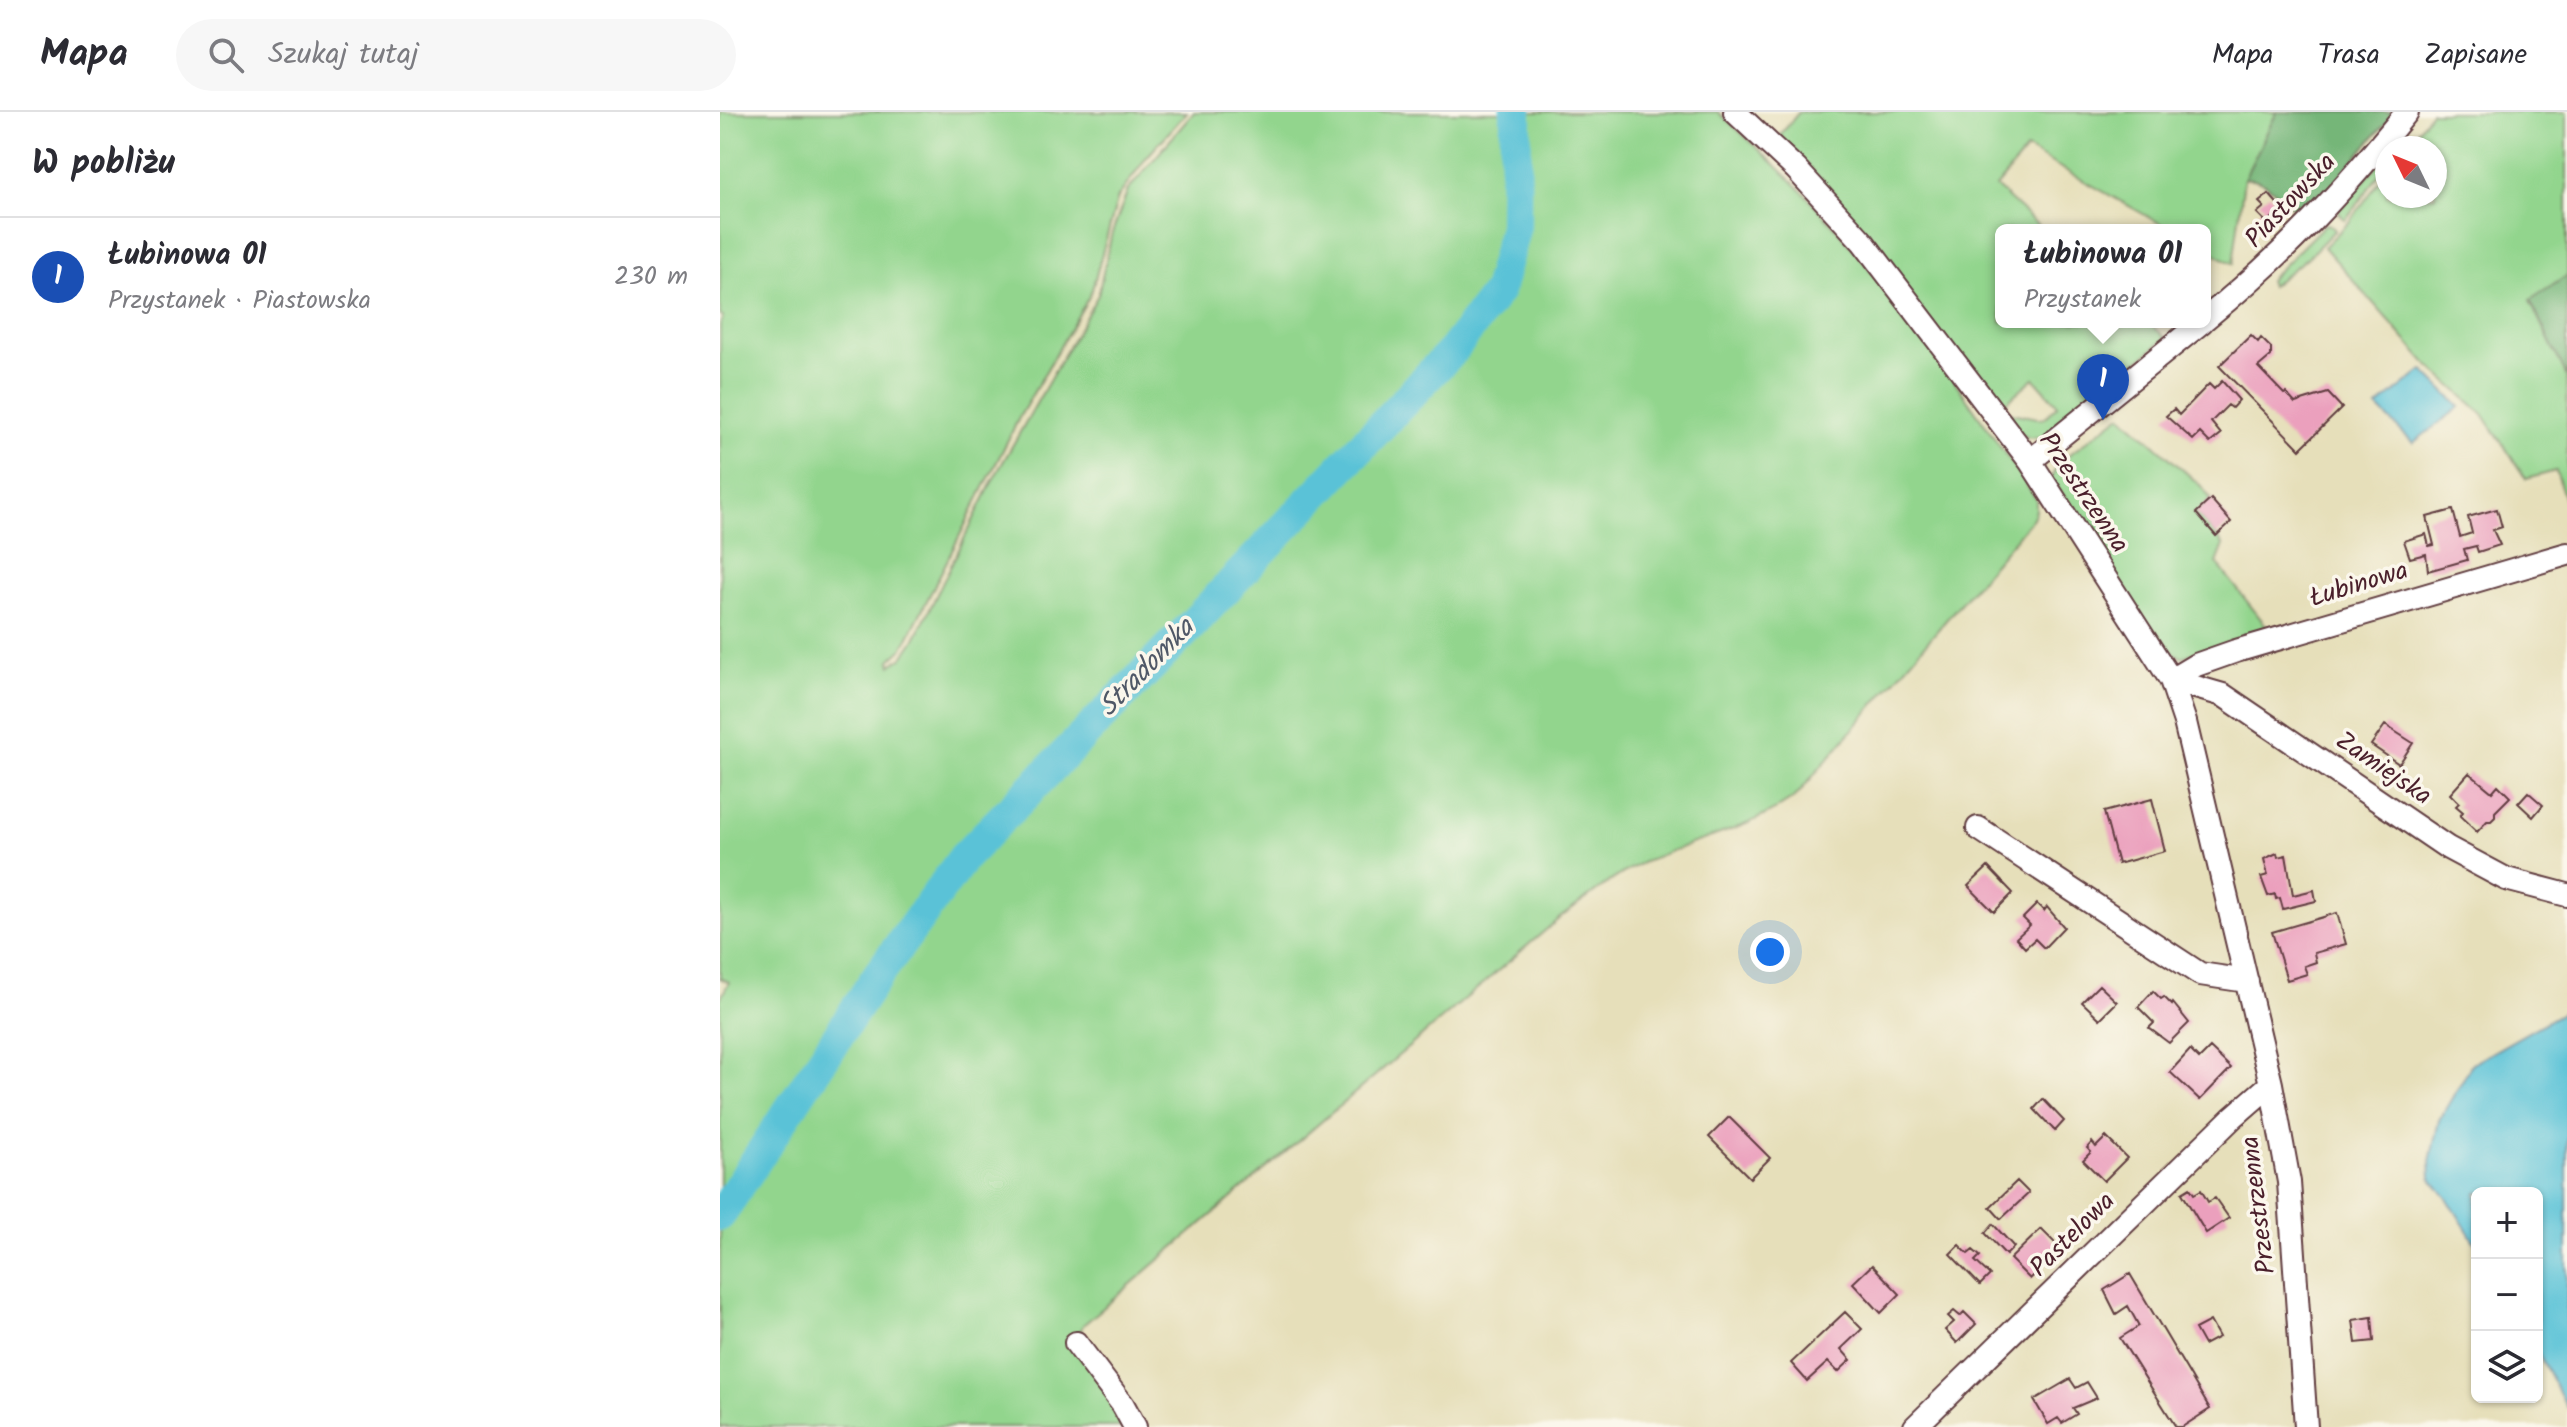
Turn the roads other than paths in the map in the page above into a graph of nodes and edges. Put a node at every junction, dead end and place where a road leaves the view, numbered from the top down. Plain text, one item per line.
1 (1735, 112) edge
2 (2407, 112) edge
3 (2211, 315) edge
4 (2194, 328) edge
5 (2030, 461) junction
6 (2567, 554) edge
7 (2171, 680) junction
8 (1978, 828) dead end
9 (2567, 895) edge
10 (2247, 981) junction
11 (2271, 1084) junction
12 (1076, 1343) dead end
13 (1135, 1427) edge
14 (1915, 1427) edge
15 (2306, 1427) edge

1 - 5 street, Przestrzenna
2 - 3 street, Piastowska
4 - 5 street, Piastowska
5 - 7 street, Przestrzenna
6 - 7 street, Łubinowa
7 - 9 street, Zamiejska
7 - 10 street, Przestrzenna
8 - 10 street
10 - 11 street, Przestrzenna
11 - 14 street, Pastelowa
11 - 15 street, Przestrzenna
12 - 13 street

